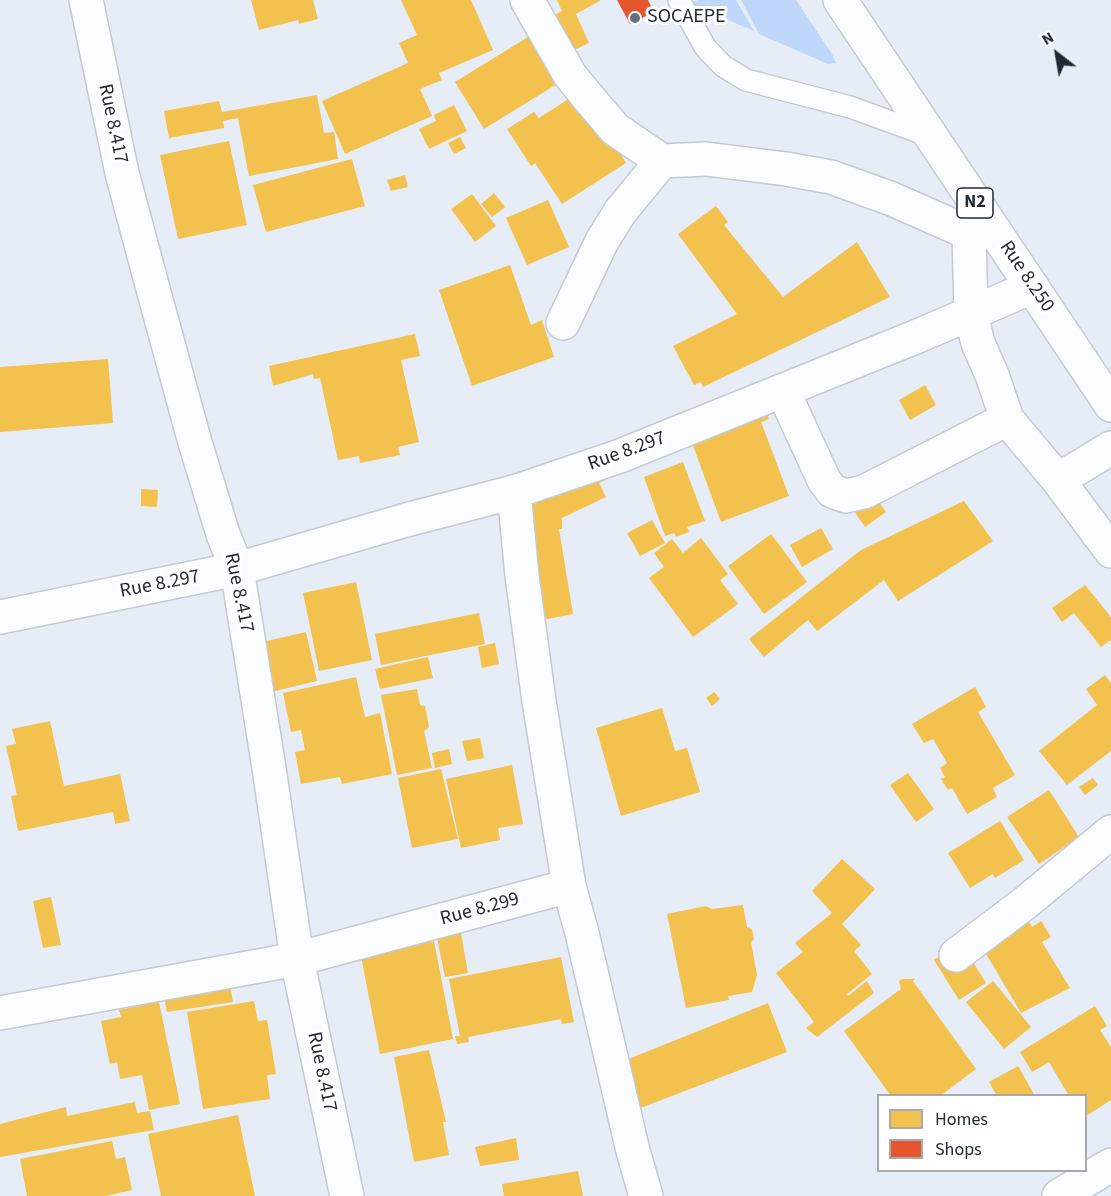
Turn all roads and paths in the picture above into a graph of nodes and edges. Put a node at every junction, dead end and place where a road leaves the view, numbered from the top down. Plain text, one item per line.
1 (86, 0) edge
2 (527, 0) edge
3 (679, 0) edge
4 (840, 0) edge
5 (930, 136) junction
6 (662, 160) junction
7 (974, 221) junction
8 (1032, 287) junction
9 (971, 315) junction
10 (563, 323) dead end
11 (783, 391) junction
12 (1111, 405) edge
13 (1007, 419) junction
14 (1111, 448) edge
15 (1058, 480) junction
16 (514, 492) junction
17 (1111, 550) edge
18 (237, 569) junction
19 (0, 617) edge
20 (1111, 832) edge
21 (569, 886) junction
22 (956, 955) dead end
23 (297, 958) junction
24 (0, 1013) edge
25 (1111, 1165) edge
26 (347, 1196) edge
27 (646, 1196) edge
28 (1059, 1196) edge

1 - 18 main road, Rue 8.417
2 - 6 main road
3 - 5 lane
4 - 5 main road, Rue 8.250 / N2
5 - 7 main road, Rue 8.250 / N2
6 - 7 main road
6 - 10 main road
7 - 8 main road, Rue 8.250 / N2
7 - 9 main road
8 - 9 main road, Rue 8.297
8 - 12 main road, Rue 8.250 / N2
9 - 11 main road, Rue 8.297
9 - 13 main road
11 - 13 main road
11 - 16 main road, Rue 8.297
13 - 15 main road
14 - 15 main road
15 - 17 main road
16 - 18 main road, Rue 8.297
16 - 21 main road
18 - 19 main road, Rue 8.297
18 - 23 main road, Rue 8.417
20 - 22 main road
21 - 23 main road, Rue 8.299
21 - 27 main road
23 - 24 main road, Rue 8.299
23 - 26 main road, Rue 8.417
25 - 28 main road

